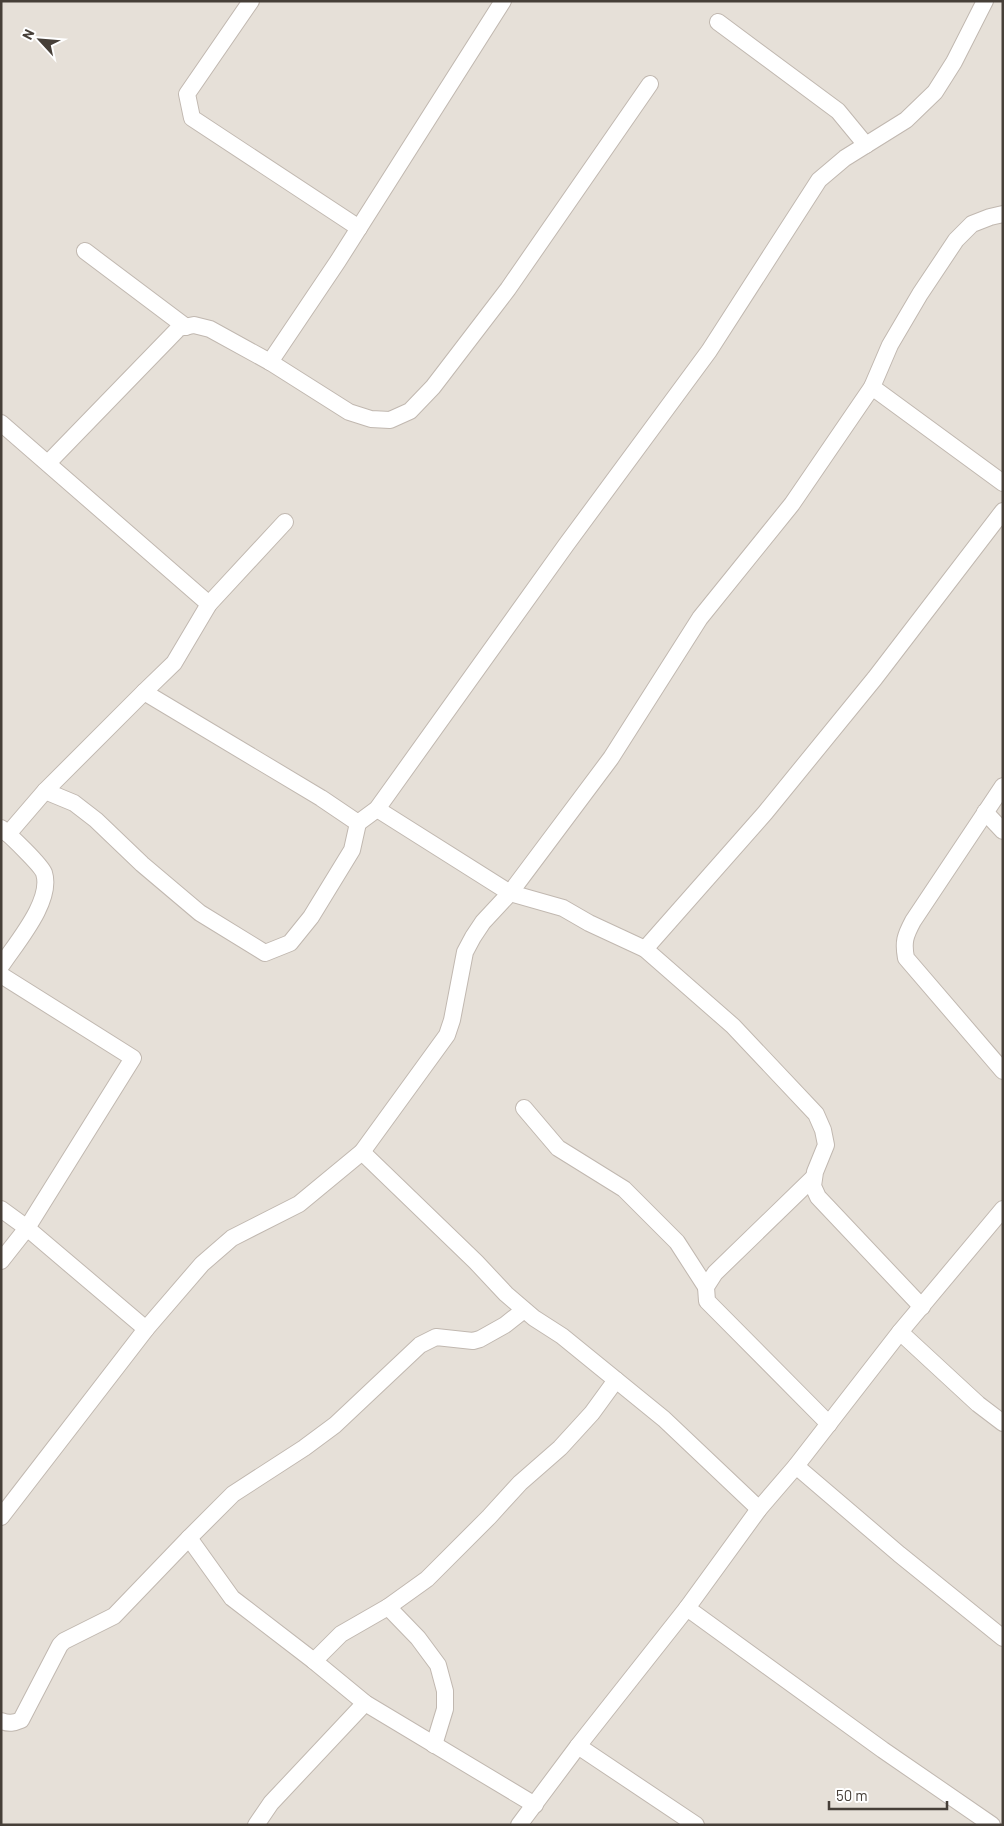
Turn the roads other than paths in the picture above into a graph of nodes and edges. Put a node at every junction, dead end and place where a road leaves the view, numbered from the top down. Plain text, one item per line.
1 (251, 1) edge
2 (503, 1) edge
3 (985, 1) edge
4 (718, 22) dead end
5 (650, 84) dead end
6 (866, 145) junction
7 (1003, 214) edge
8 (359, 228) junction
9 (85, 251) dead end
10 (186, 327) junction
11 (270, 362) junction
12 (872, 387) junction
13 (1, 423) edge
14 (48, 463) junction
15 (1003, 483) edge
16 (1003, 511) edge
17 (285, 522) dead end
18 (209, 604) junction
19 (144, 692) junction
20 (1003, 786) edge
21 (45, 791) junction
22 (377, 809) junction
23 (985, 812) junction
24 (358, 823) junction
25 (5, 831) edge
26 (1003, 831) edge
27 (510, 893) junction
28 (645, 949) junction
29 (1, 966) edge
30 (1, 975) edge
31 (1003, 1071) edge
32 (524, 1108) dead end
33 (362, 1152) junction
34 (814, 1177) junction
35 (1, 1209) edge
36 (1003, 1210) edge
37 (27, 1228) junction
38 (1, 1261) edge
39 (706, 1287) junction
40 (922, 1307) junction
41 (524, 1310) junction
42 (146, 1328) junction
43 (900, 1332) junction
44 (616, 1380) junction
45 (1003, 1423) edge
46 (829, 1424) junction
47 (796, 1466) junction
48 (760, 1509) junction
49 (1, 1517) edge
50 (189, 1538) junction
51 (388, 1607) junction
52 (688, 1608) junction
53 (1003, 1638) edge
54 (314, 1661) junction
55 (365, 1703) junction
56 (1, 1721) edge
57 (434, 1745) junction
58 (578, 1746) junction
59 (535, 1805) junction
60 (256, 1825) edge
61 (519, 1825) edge
62 (696, 1825) edge
63 (992, 1825) edge

1 - 8 street
2 - 8 street
3 - 6 street
4 - 6 street
5 - 11 street
6 - 22 street
7 - 12 street
8 - 11 street
9 - 10 street
10 - 11 street
10 - 14 street
12 - 15 street
12 - 27 street
13 - 14 street
14 - 18 street
16 - 28 street
17 - 18 street
18 - 19 street
19 - 21 street
19 - 24 street
20 - 23 street
21 - 24 street
21 - 25 street
22 - 24 street
22 - 27 street
23 - 26 street
23 - 31 street
25 - 29 street
27 - 28 street
27 - 33 street
28 - 34 street
30 - 37 street
32 - 39 street
33 - 41 street
33 - 42 street
34 - 39 street
34 - 40 street
35 - 37 street
36 - 40 street
37 - 38 street
37 - 42 street
39 - 46 street
40 - 43 street
41 - 44 street
41 - 50 street
42 - 49 street
43 - 45 street
43 - 46 street
44 - 48 street
44 - 51 street
46 - 47 street
47 - 48 street
47 - 53 street
48 - 52 street
50 - 54 street
50 - 56 street
51 - 54 street
51 - 57 street
52 - 58 street
52 - 63 street
54 - 55 street
55 - 57 street
55 - 60 street
57 - 59 street
58 - 59 street
58 - 62 street
59 - 61 street

